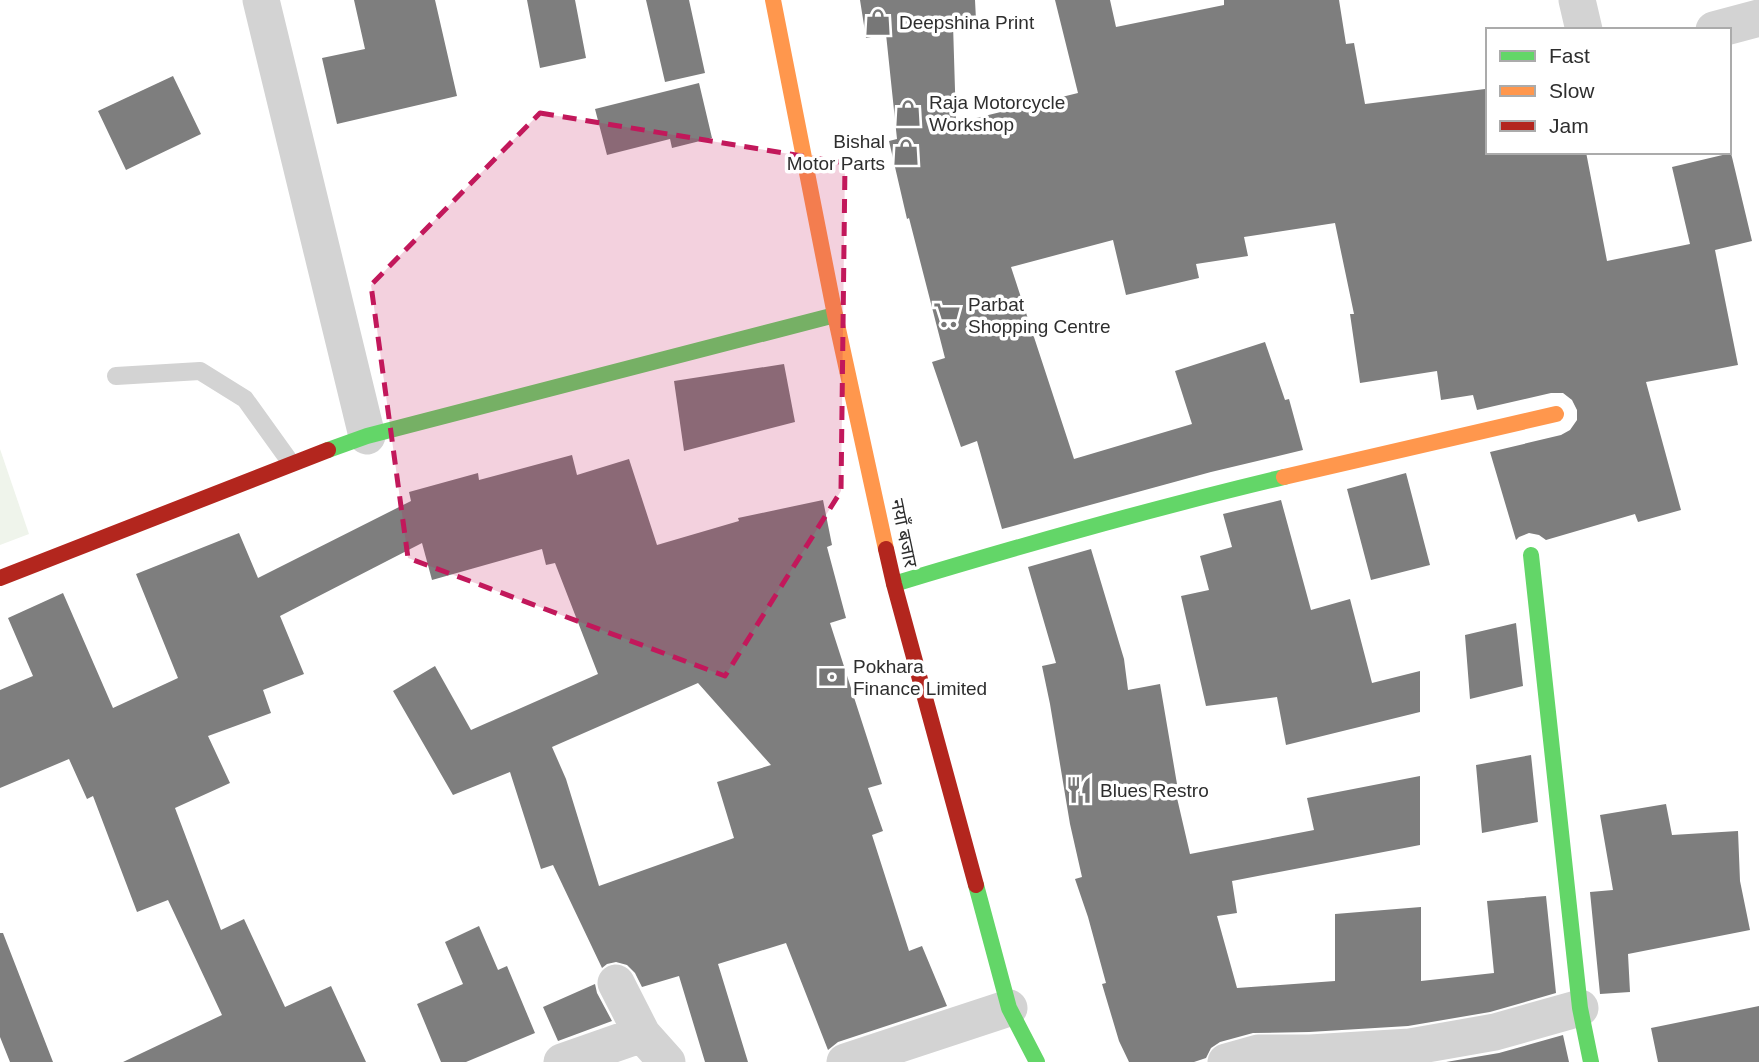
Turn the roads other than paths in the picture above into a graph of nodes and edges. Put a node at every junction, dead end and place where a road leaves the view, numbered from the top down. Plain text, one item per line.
1 (261, 0) edge
2 (773, 0) edge
3 (1577, 0) edge
4 (1759, 18) edge
5 (1584, 28) edge
6 (1722, 28) edge
7 (835, 315) junction
8 (116, 376) dead end
9 (1556, 414) dead end
10 (367, 436) junction
11 (291, 463) junction
12 (1531, 555) dead end
13 (0, 578) edge
14 (894, 584) junction
15 (616, 983) dead end
16 (1009, 1007) junction
17 (1580, 1008) junction
18 (642, 1034) junction
19 (562, 1062) edge
20 (667, 1062) edge
21 (845, 1062) edge
22 (1037, 1062) edge
23 (1226, 1062) edge
24 (1591, 1062) edge

1 - 10 street
2 - 7 street, नयाँ बजार
3 - 5 street
4 - 6 street
7 - 10 street
7 - 14 street, नयाँ बजार
8 - 11 lane
9 - 14 street
10 - 11 street
11 - 13 street
12 - 17 street
14 - 16 street, नयाँ बजार
15 - 18 street
16 - 21 street
16 - 22 street, नयाँ बजार
17 - 23 street
17 - 24 street
18 - 19 street
18 - 20 street

